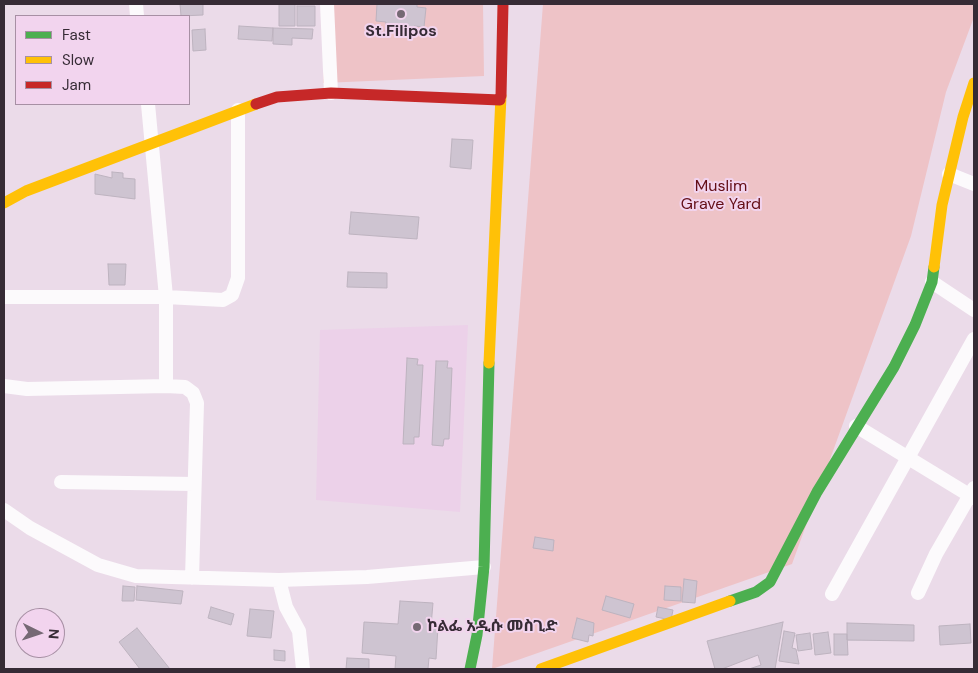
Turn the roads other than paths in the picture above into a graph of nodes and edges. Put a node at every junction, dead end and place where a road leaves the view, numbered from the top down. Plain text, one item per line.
1 (327, 4) edge
2 (503, 4) edge
3 (974, 83) edge
4 (331, 93) junction
5 (500, 100) junction
6 (148, 105) edge
7 (238, 110) junction
8 (152, 143) junction
9 (949, 174) junction
10 (974, 184) edge
11 (4, 203) edge
12 (932, 282) junction
13 (4, 297) edge
14 (166, 297) junction
15 (974, 310) edge
16 (974, 339) edge
17 (4, 386) edge
18 (166, 386) junction
19 (856, 426) junction
20 (908, 456) junction
21 (61, 482) dead end
22 (194, 484) junction
23 (973, 493) edge
24 (4, 510) edge
25 (484, 567) junction
26 (192, 578) junction
27 (279, 580) junction
28 (918, 593) dead end
29 (832, 594) dead end
30 (303, 669) edge
31 (470, 669) edge
32 (541, 669) edge

1 - 4 street
2 - 5 street
3 - 9 street
4 - 5 street
4 - 7 street
5 - 25 street
6 - 8 street
7 - 8 street
7 - 14 street
8 - 11 street
8 - 14 street
9 - 10 street
9 - 12 street
12 - 15 street
12 - 19 street
13 - 14 street
14 - 18 street
16 - 20 street
17 - 18 street
18 - 22 street
19 - 20 street
19 - 32 street
20 - 23 street
20 - 29 street
21 - 22 street
22 - 26 street
23 - 28 street
24 - 26 street
25 - 27 street
25 - 31 street
26 - 27 street
27 - 30 street

